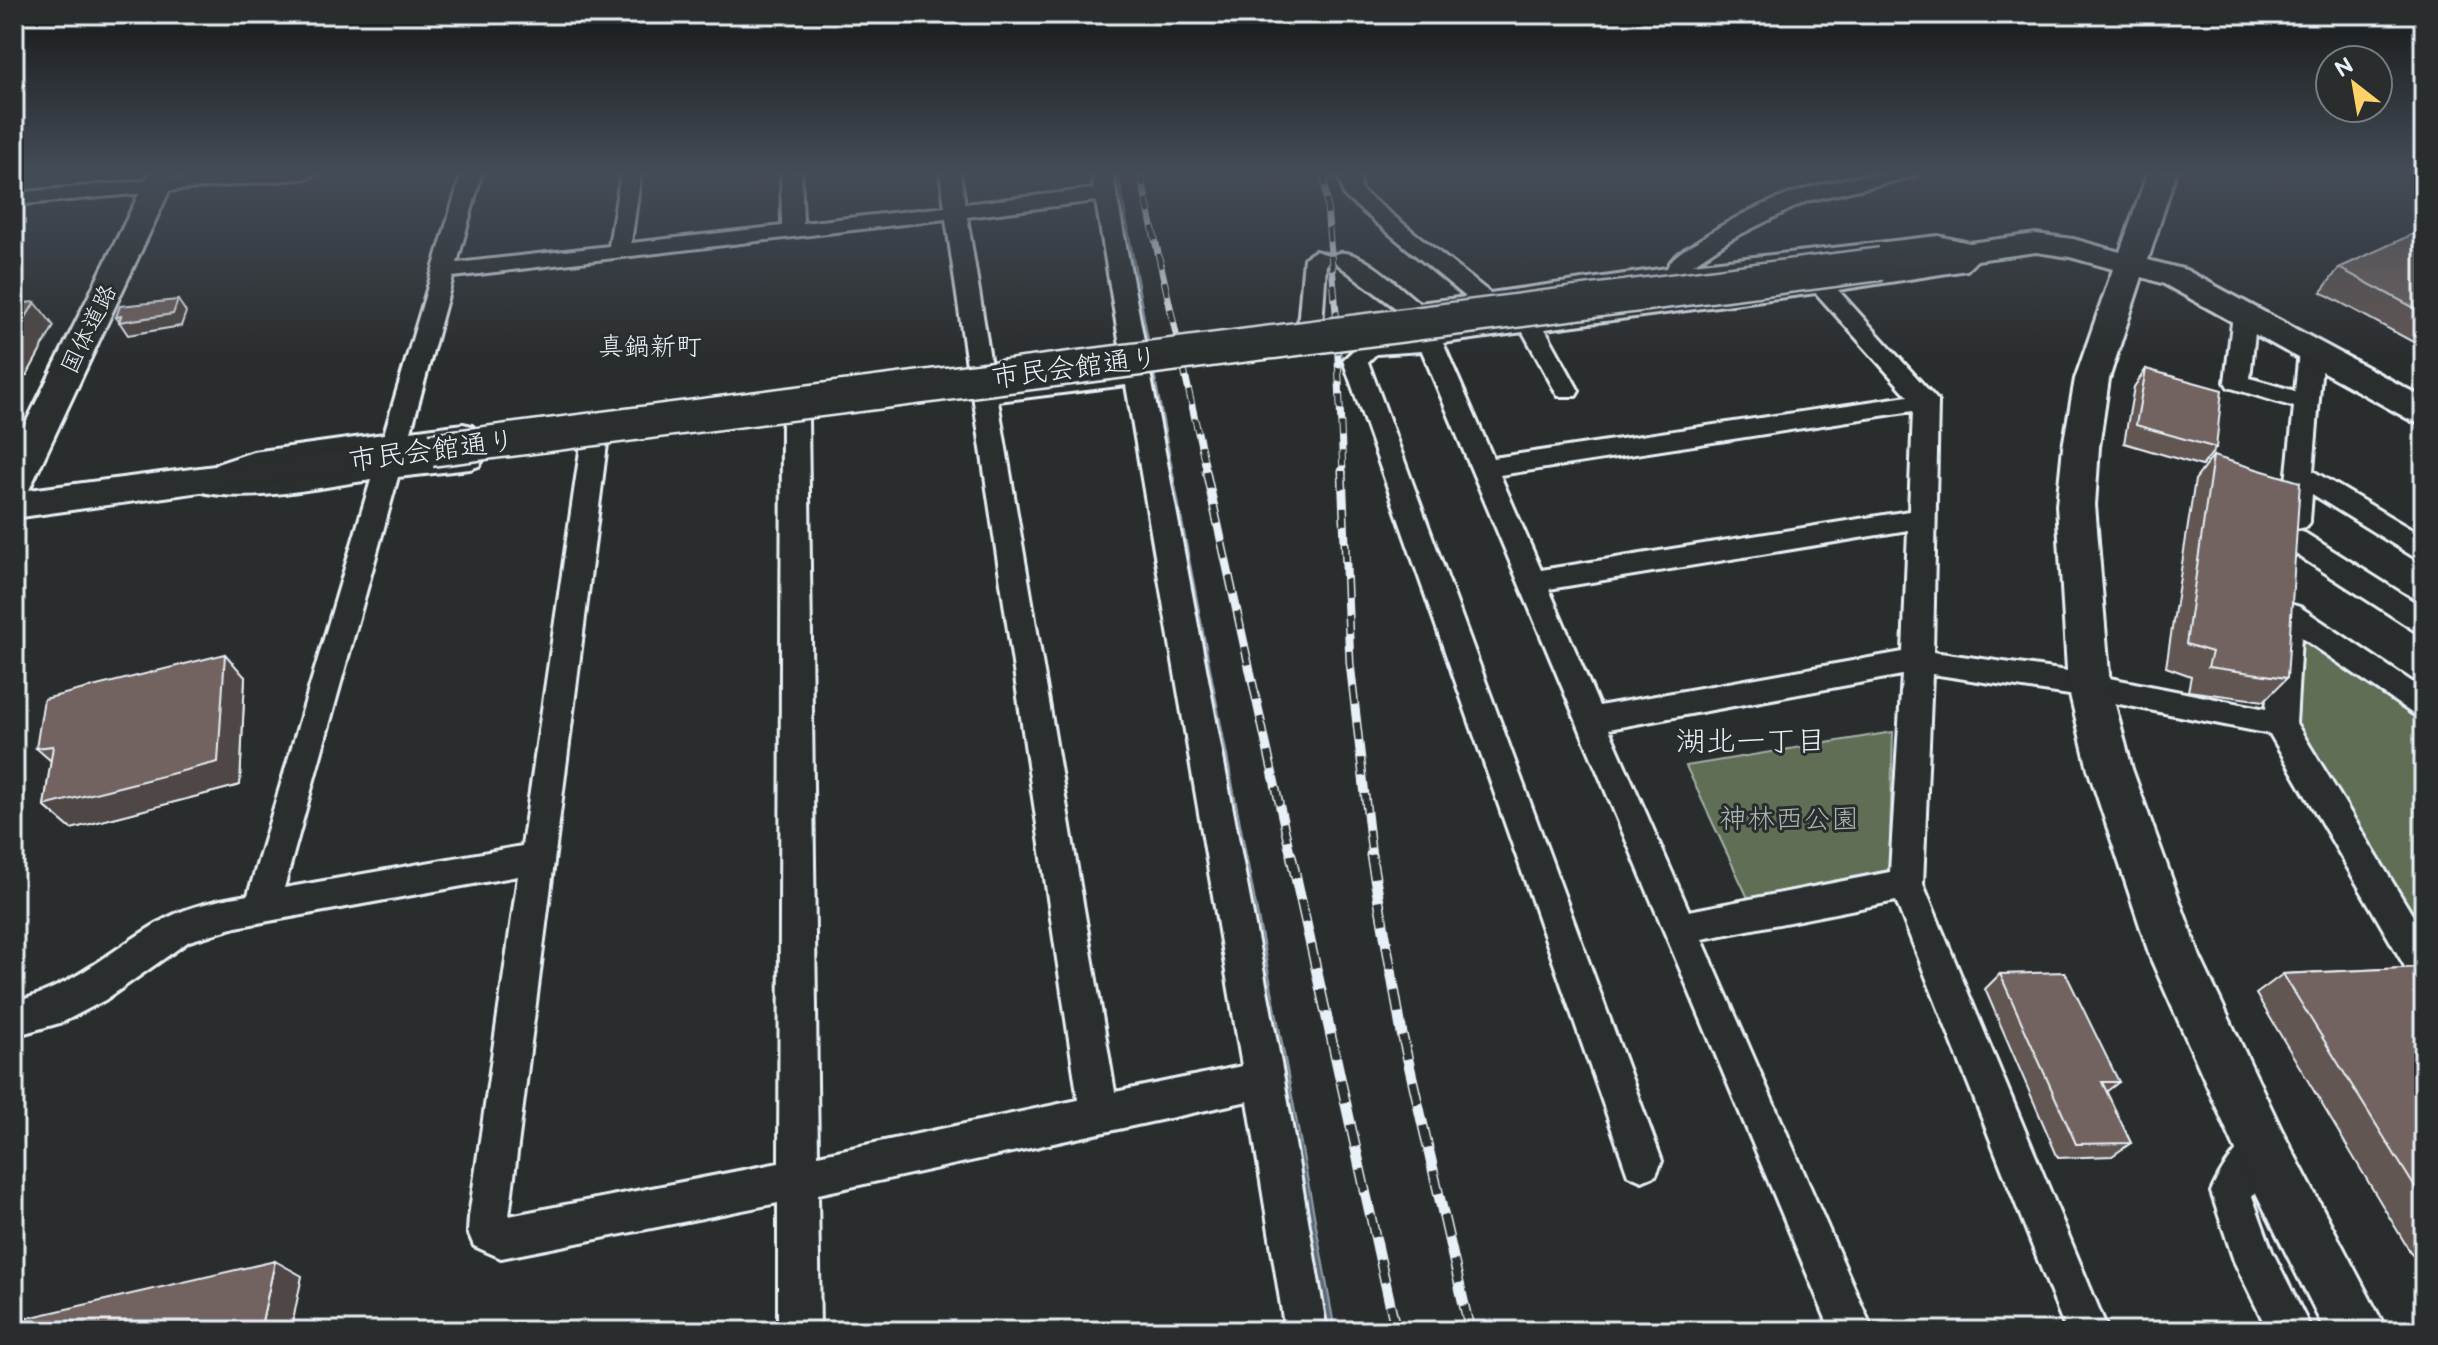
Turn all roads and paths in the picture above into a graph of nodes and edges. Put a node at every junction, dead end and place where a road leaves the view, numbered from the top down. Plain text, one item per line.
1 (134, 235) edge
2 (453, 235) edge
3 (621, 235) edge
4 (760, 235) edge
5 (960, 235) edge
6 (1112, 235) edge
7 (1404, 235) edge
8 (1722, 235) edge
9 (2143, 235) edge
10 (619, 251) junction
11 (1975, 251) junction
12 (2134, 263) junction
13 (441, 272) junction
14 (1677, 273) junction
15 (1822, 285) junction
16 (1486, 301) junction
17 (1414, 311) junction
18 (2245, 314) junction
19 (1530, 323) junction
20 (1310, 326) dead end
21 (1430, 340) junction
22 (2311, 351) junction
23 (1133, 360) junction
24 (982, 380) junction
25 (1567, 391) dead end
26 (1926, 401) junction
27 (2306, 403) junction
28 (2424, 413) edge
29 (795, 419) junction
30 (594, 444) junction
31 (390, 456) junction
32 (1486, 468) junction
33 (2299, 474) junction
34 (14, 485) edge
35 (14, 505) edge
36 (1922, 518) junction
37 (2424, 550) edge
38 (2292, 578) junction
39 (1533, 581) junction
40 (2424, 622) edge
41 (1918, 661) junction
42 (2089, 686) junction
43 (2424, 706) edge
44 (1590, 720) junction
45 (2280, 724) junction
46 (537, 858) junction
47 (1906, 884) junction
48 (262, 907) junction
49 (1679, 928) junction
50 (2424, 966) edge
51 (14, 1019) edge
52 (1265, 1079) junction
53 (1099, 1113) junction
54 (2263, 1150) junction
55 (1642, 1161) dead end
56 (797, 1179) junction
57 (799, 1331) edge
58 (1306, 1331) edge
59 (1852, 1331) edge
60 (2087, 1331) edge
61 (2291, 1331) edge
62 (2357, 1331) edge

1 - 34 street, 国体道路
2 - 13 street
3 - 10 street
4 - 10 street
5 - 24 street
6 - 23 street
7 - 16 street
8 - 14 street
9 - 12 street
10 - 13 street
11 - 12 street, 市民会館通り
11 - 14 street
11 - 15 street
11 - 31 street, 市民会館通り, bridge
12 - 18 street, 市民会館通り
12 - 42 street
13 - 31 street
14 - 16 street
15 - 19 street
15 - 26 street
16 - 17 street
17 - 20 street
17 - 21 street
18 - 22 street, 市民会館通り
18 - 27 street
19 - 21 street
19 - 25 street
21 - 32 street
21 - 55 street
22 - 27 street
22 - 28 street, 市民会館通り
23 - 24 street
23 - 52 street
24 - 29 street
24 - 31 street
24 - 53 street
26 - 32 street
26 - 36 street
27 - 33 street
29 - 30 street
29 - 56 street
30 - 31 street
30 - 46 street
31 - 35 street, 市民会館通り
31 - 48 street
32 - 39 street
33 - 37 street
33 - 38 street
36 - 39 street
36 - 41 street
38 - 40 street
38 - 43 street
38 - 45 street
39 - 44 street
41 - 42 street
41 - 44 street
41 - 47 street
42 - 45 street
42 - 54 street
44 - 49 street
45 - 50 street
46 - 48 street
46 - 56 street
47 - 49 street
47 - 60 street
48 - 51 street
49 - 59 street
52 - 53 street
52 - 58 street
53 - 56 street
54 - 61 street
54 - 62 street
56 - 57 street

